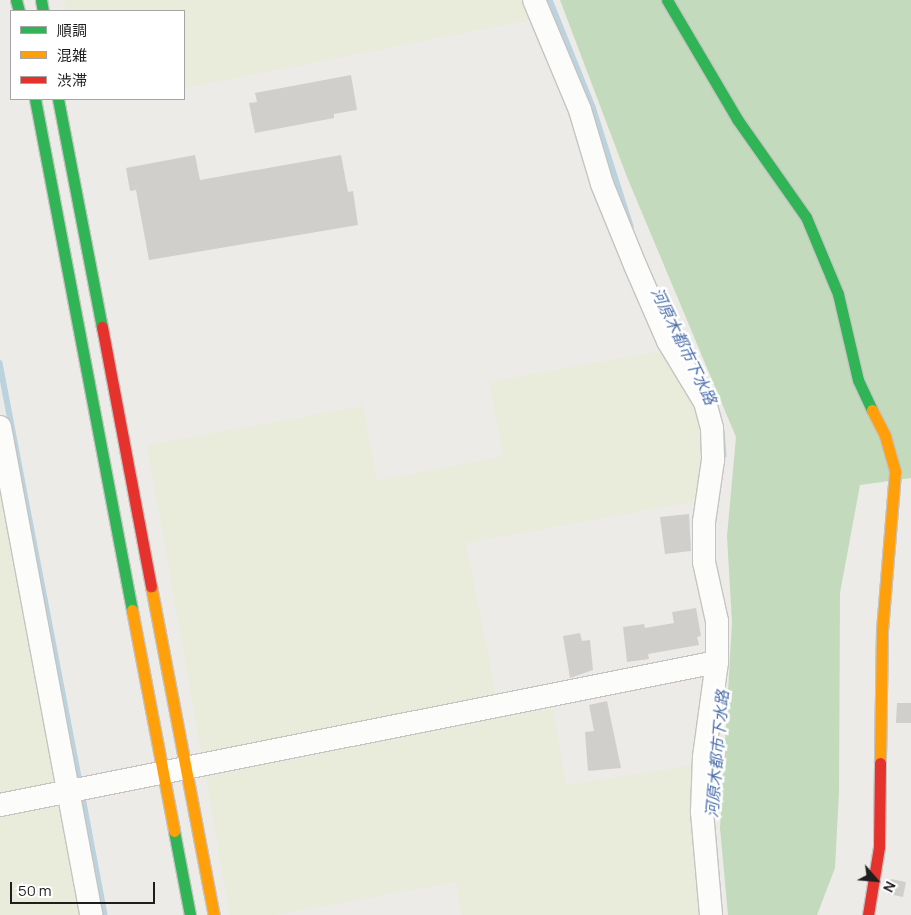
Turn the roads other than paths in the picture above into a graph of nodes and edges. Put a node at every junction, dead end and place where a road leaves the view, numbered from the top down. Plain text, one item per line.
1 (534, 0) edge
2 (667, 0) edge
3 (35, 100) edge
4 (58, 100) edge
5 (0, 427) edge
6 (717, 662) junction
7 (174, 770) junction
8 (68, 790) junction
9 (0, 805) edge
10 (91, 915) edge
11 (190, 915) edge
12 (214, 915) edge
13 (711, 915) edge
14 (868, 915) edge

1 - 6 street
2 - 14 street
3 - 7 street
4 - 7 street
5 - 8 street
6 - 7 street
6 - 13 street
7 - 8 street
7 - 11 street
7 - 12 street
8 - 9 street
8 - 10 street

